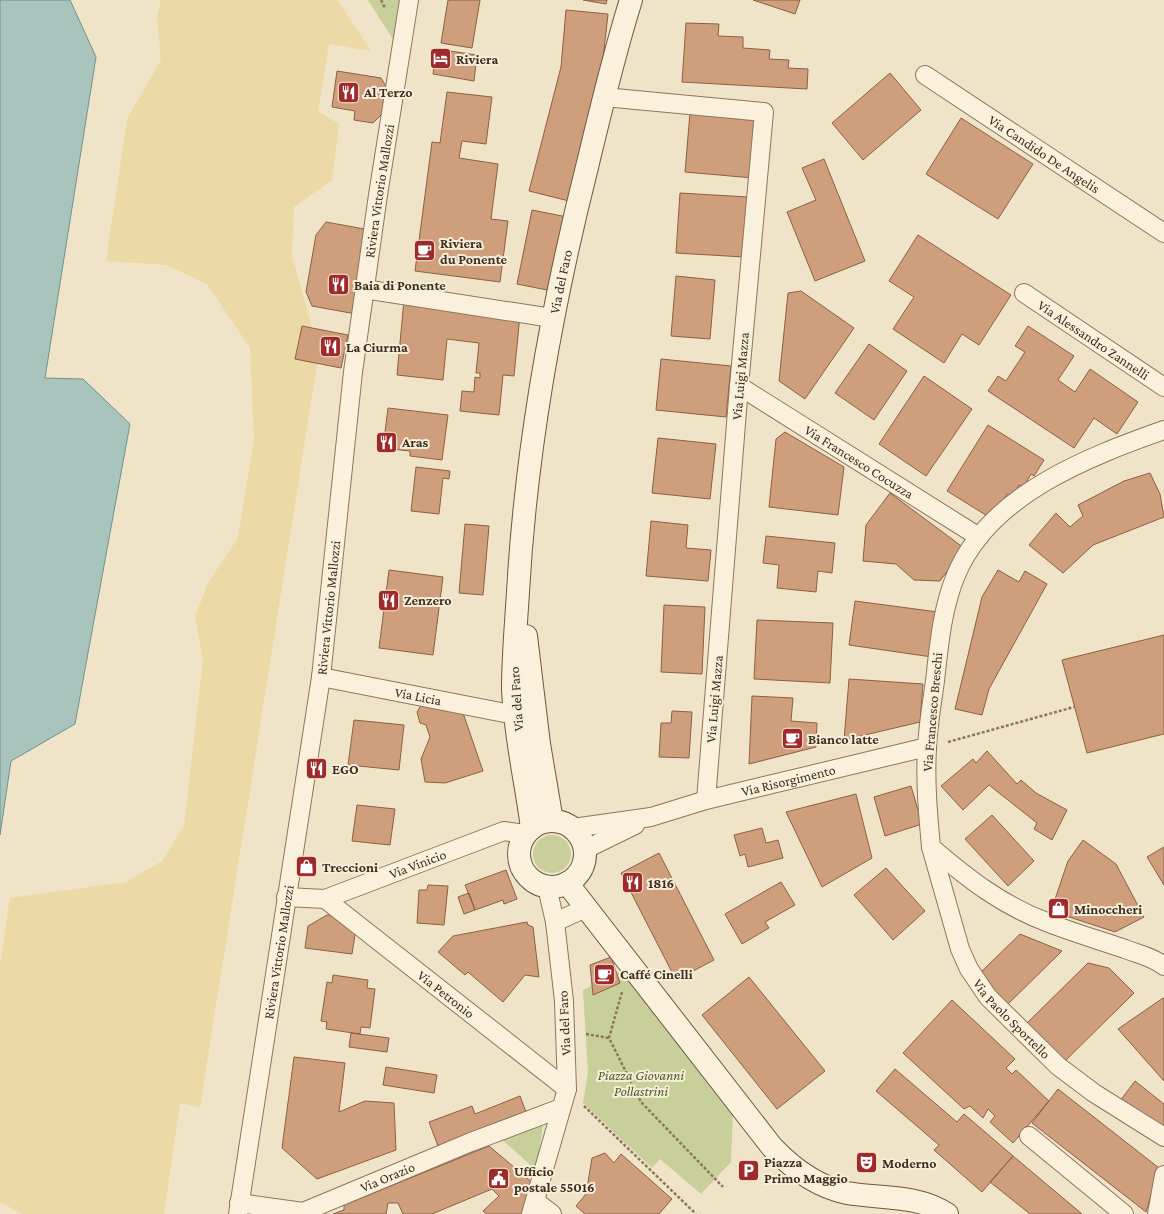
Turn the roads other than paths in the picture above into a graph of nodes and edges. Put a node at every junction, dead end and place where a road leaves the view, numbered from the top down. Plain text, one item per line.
1 (409, 0) edge
2 (631, 0) edge
3 (925, 75) dead end
4 (604, 97) junction
5 (1164, 233) edge
6 (364, 289) junction
7 (1024, 293) dead end
8 (552, 318) junction
9 (739, 386) junction
10 (1164, 387) edge
11 (1164, 430) edge
12 (979, 537) junction
13 (519, 569) junction
14 (321, 677) junction
15 (515, 715) junction
16 (927, 747) junction
17 (706, 800) junction
18 (651, 817) junction
19 (552, 821) junction
20 (573, 828) junction
21 (528, 831) junction
22 (931, 847) junction
23 (584, 850) junction
24 (557, 885) junction
25 (286, 897) junction
26 (325, 899) junction
27 (586, 908) junction
28 (555, 922) junction
29 (1164, 966) edge
30 (566, 1089) junction
31 (560, 1108) junction
32 (1029, 1136) dead end
33 (1164, 1137) edge
34 (1164, 1176) edge
35 (533, 1207) edge
36 (238, 1209) edge
37 (552, 1214) edge
38 (947, 1214) edge
39 (1124, 1214) edge
40 (1157, 1214) edge

1 - 6 street, Riviera Vittorio Mallozzi
2 - 4 street, Via del Faro
3 - 5 street, Via Candido De Angelis
4 - 8 street, Via del Faro
4 - 9 street, Via Luigi Mazza
6 - 8 street
6 - 14 street, Riviera Vittorio Mallozzi
7 - 10 street, Via Alessandro Zannelli
8 - 13 street, Via del Faro
9 - 12 street, Via Francesco Cocuzza
9 - 17 street, Via Luigi Mazza
11 - 12 street, Via Francesco Breschi
12 - 16 street, Via Francesco Breschi
13 - 15 street, Via del Faro
13 - 19 street, Via del Faro
14 - 15 street, Via Licia
14 - 25 street, Riviera Vittorio Mallozzi
15 - 21 street, Via del Faro
16 - 17 street, Via Risorgimento
16 - 22 street, Via Francesco Breschi
17 - 18 street, Via Risorgimento
18 - 20 street, Via Risorgimento
18 - 23 street, Via Risorgimento
19 - 20 street
19 - 21 street
20 - 23 street
21 - 24 street
21 - 26 street, Via Vinicio
22 - 29 street
22 - 33 street, Via Paolo Sportello
23 - 24 street
24 - 27 street
24 - 28 street, Via del Faro
25 - 26 street, Via Vinicio
25 - 36 street, Riviera Vittorio Mallozzi
26 - 30 street, Via Petronio
27 - 28 street
27 - 38 street
28 - 30 street, Via del Faro
30 - 31 street, Via del Faro
31 - 35 street, Via del Faro
31 - 36 street, Via Orazio
32 - 39 street
34 - 40 street
35 - 37 street

